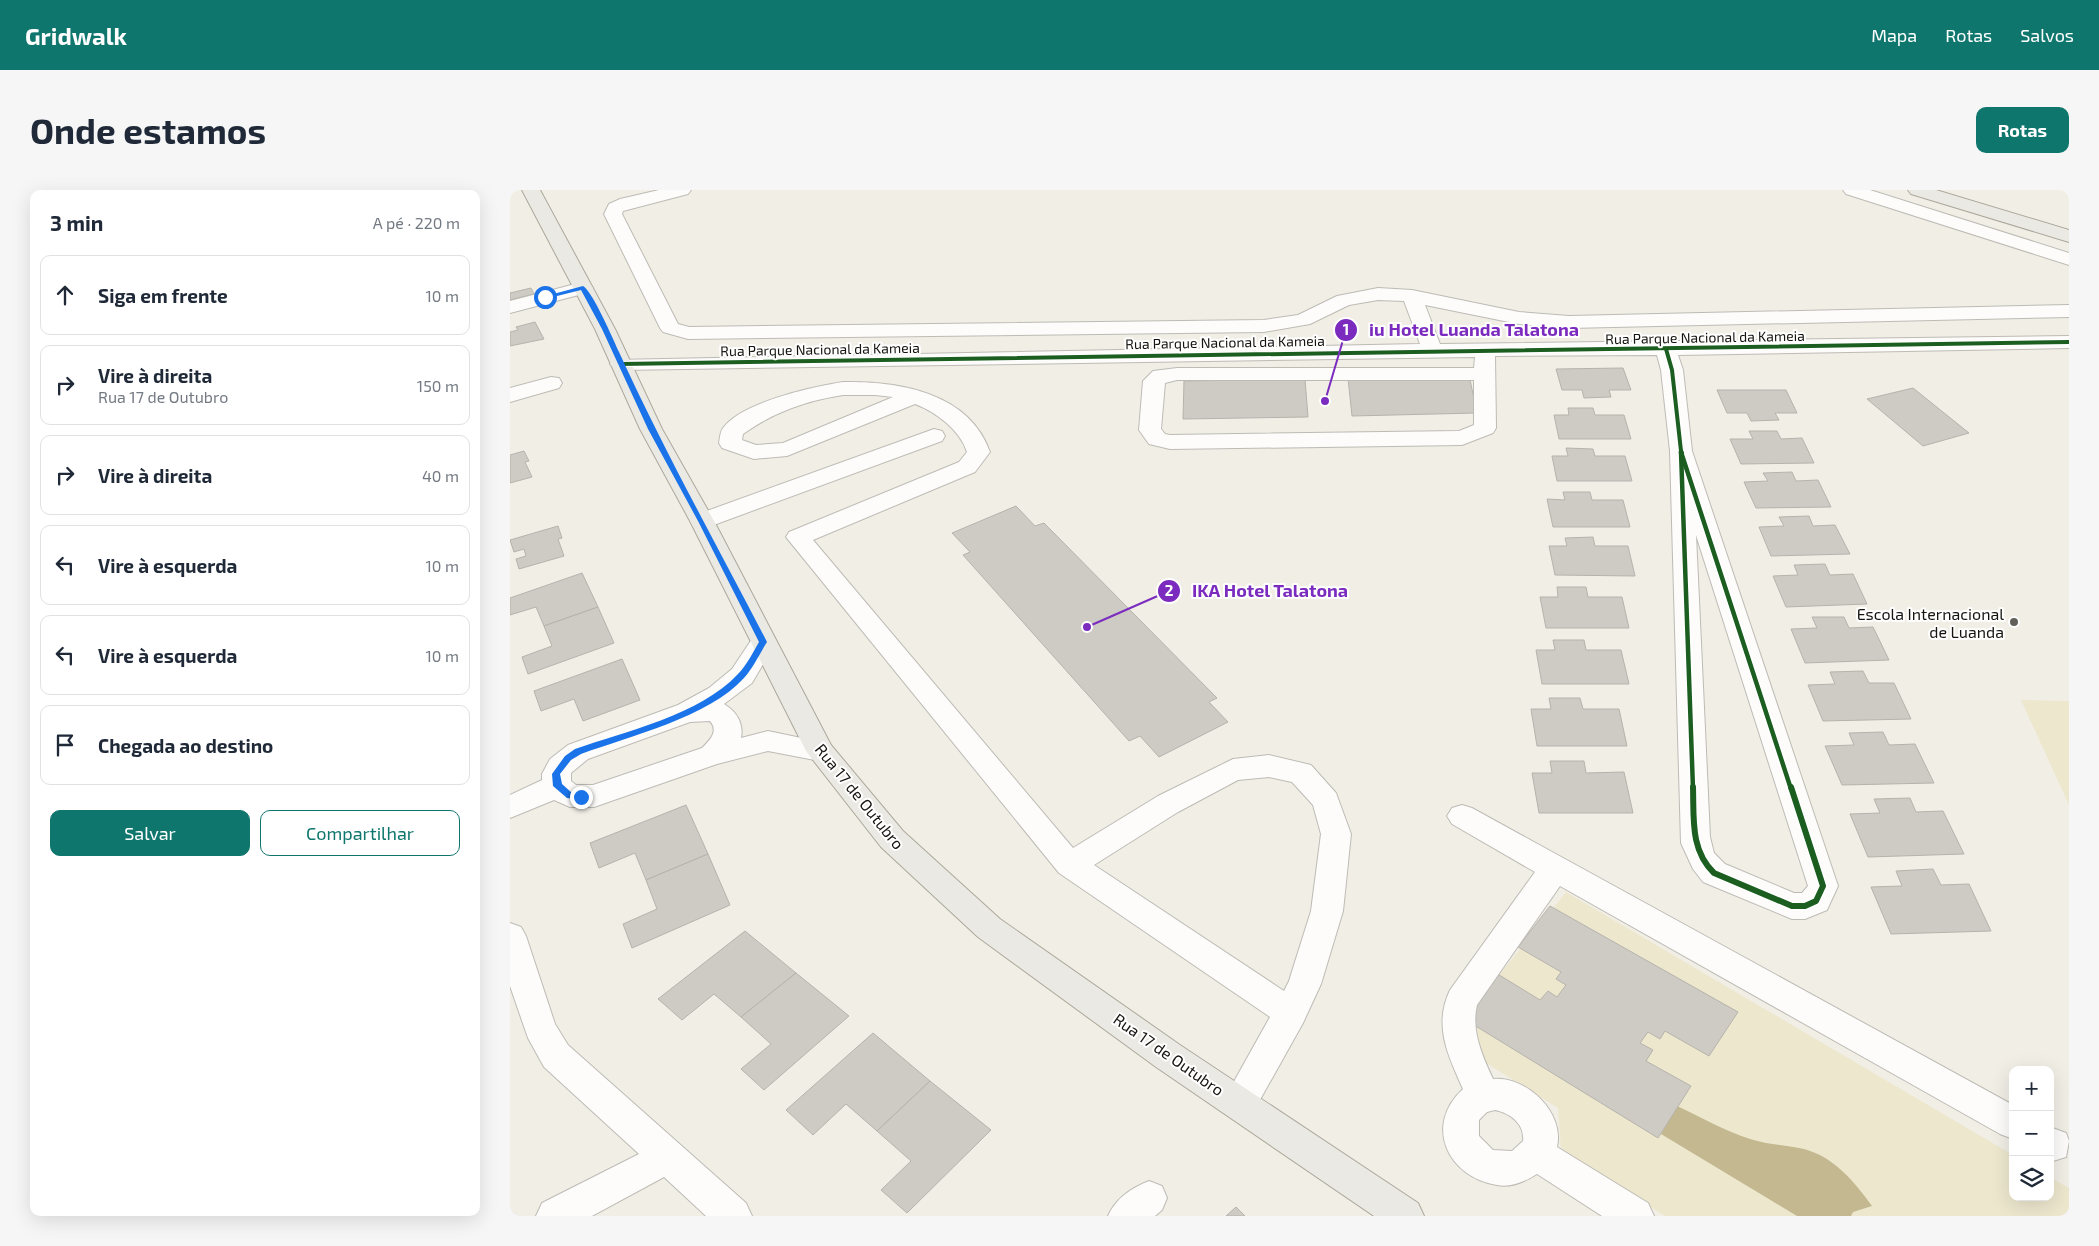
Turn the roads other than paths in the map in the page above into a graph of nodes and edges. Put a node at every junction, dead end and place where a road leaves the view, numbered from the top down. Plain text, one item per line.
1 (531, 190) edge
2 (682, 190) edge
3 (1852, 190) edge
4 (1917, 190) edge
5 (2069, 236) edge
6 (2069, 258) edge
7 (583, 288) junction
8 (1412, 296) junction
9 (510, 307) edge
10 (2069, 312) edge
11 (2069, 342) edge
12 (1666, 349) junction
13 (1432, 350) junction
14 (1485, 350) junction
15 (621, 364) junction
16 (1486, 374) junction
17 (551, 383) dead end
18 (510, 395) edge
19 (915, 396) junction
20 (934, 436) dead end
21 (1681, 451) junction
22 (702, 521) junction
23 (763, 642) junction
24 (688, 712) junction
25 (820, 751) junction
26 (712, 755) junction
27 (557, 786) junction
28 (510, 807) edge
29 (1462, 816) dead end
30 (1070, 865) junction
31 (1555, 869) junction
32 (510, 936) edge
33 (1291, 1012) junction
34 (1483, 1096) junction
35 (1240, 1104) junction
36 (2009, 1120) edge
37 (1535, 1152) junction
38 (666, 1158) junction
39 (1612, 1210) edge
40 (555, 1216) edge
41 (732, 1216) edge
42 (1405, 1216) edge

1 - 7 main road, Rua 17 de Outubro
2 - 8 street
3 - 6 street
4 - 5 main road
7 - 9 street
7 - 15 main road, Rua 17 de Outubro
8 - 10 street
8 - 13 street
11 - 12 street, Rua Parque Nacional da Kameia
12 - 14 street, Rua Parque Nacional da Kameia
12 - 21 street
13 - 14 street, Rua Parque Nacional da Kameia
13 - 15 street, Rua Parque Nacional da Kameia
14 - 16 street
15 - 22 main road, Rua 17 de Outubro
16 - 16 street
17 - 18 street
19 - 19 street
19 - 30 street
20 - 22 street
21 - 21 street
22 - 23 main road, Rua 17 de Outubro
23 - 24 street
23 - 25 main road, Rua 17 de Outubro
24 - 26 street
24 - 27 street
25 - 26 street
25 - 35 main road, Rua 17 de Outubro
26 - 27 street
27 - 28 street
29 - 31 street
30 - 33 street
30 - 33 street
31 - 34 street
31 - 36 street
32 - 38 street
33 - 35 street
34 - 37 street
34 - 37 street
35 - 42 main road, Rua 17 de Outubro
37 - 39 street
38 - 40 street
38 - 41 street

